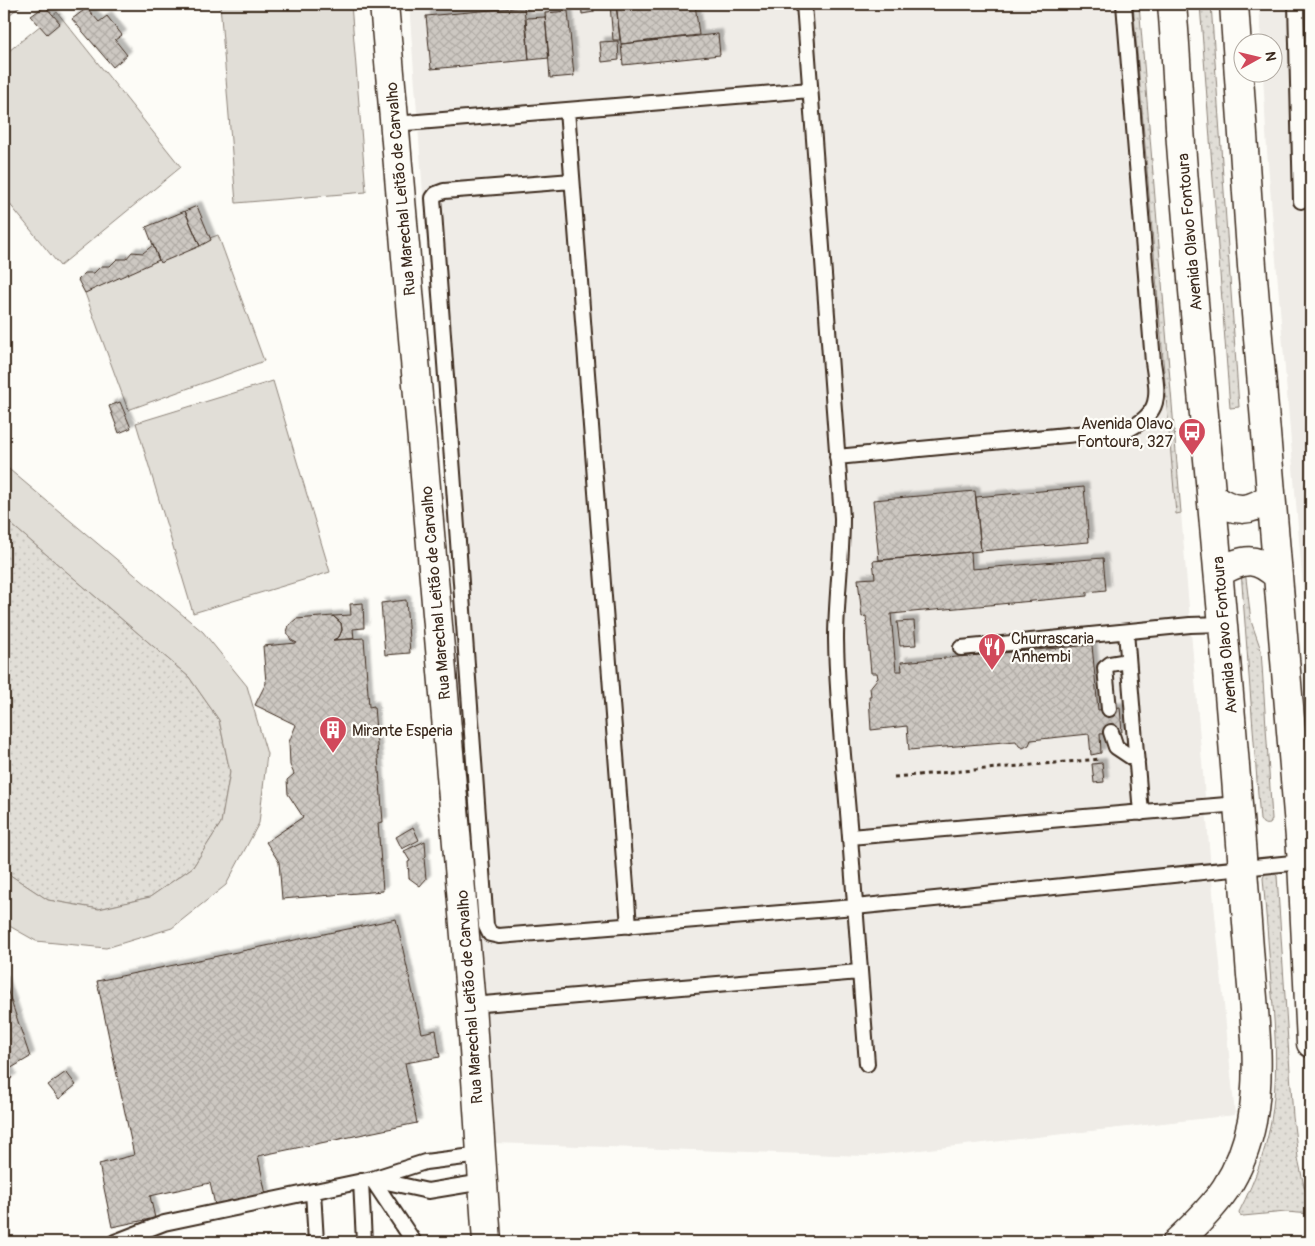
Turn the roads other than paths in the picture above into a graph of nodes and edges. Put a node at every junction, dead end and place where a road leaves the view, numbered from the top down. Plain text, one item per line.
1 (384, 4) edge
2 (804, 4) edge
3 (1124, 4) edge
4 (1172, 4) edge
5 (1234, 4) edge
6 (1296, 4) edge
7 (810, 90) junction
8 (567, 110) junction
9 (394, 124) junction
10 (572, 181) junction
11 (1301, 201) dead end
12 (837, 457) junction
13 (1271, 496) junction
14 (1212, 497) junction
15 (1219, 572) junction
16 (1278, 576) junction
17 (1223, 624) junction
18 (1126, 632) junction
19 (961, 648) dead end
20 (1128, 661) junction
21 (1109, 709) dead end
22 (1111, 732) dead end
23 (1133, 759) junction
24 (1238, 804) junction
25 (1141, 813) junction
26 (850, 837) junction
27 (1302, 862) junction
28 (1243, 868) junction
29 (855, 907) junction
30 (629, 926) junction
31 (859, 972) junction
32 (471, 1005) junction
33 (1311, 1043) edge
34 (867, 1064) dead end
35 (481, 1155) junction
36 (366, 1180) junction
37 (483, 1182) junction
38 (313, 1191) junction
39 (115, 1242) edge
40 (316, 1242) edge
41 (364, 1242) edge
42 (414, 1242) edge
43 (487, 1242) edge
44 (1177, 1242) edge

1 - 9 main road, Rua Marechal Leitão de Carvalho
2 - 7 lane
3 - 12 lane
4 - 14 main road, Avenida Olavo Fontoura
5 - 13 main road
6 - 11 lane
7 - 8 lane
7 - 12 lane
8 - 9 lane
8 - 10 lane
9 - 32 main road, Rua Marechal Leitão de Carvalho
10 - 30 lane
10 - 30 lane
12 - 26 lane
13 - 14 main road
13 - 16 main road
14 - 15 main road, Avenida Olavo Fontoura
15 - 16 main road
15 - 17 main road, Avenida Olavo Fontoura
16 - 27 main road
17 - 18 lane
17 - 24 main road, Avenida Olavo Fontoura
18 - 19 lane
18 - 20 lane
20 - 21 lane
20 - 23 lane
22 - 23 lane
23 - 25 lane
24 - 25 lane
24 - 28 main road, Avenida Olavo Fontoura
25 - 26 lane
26 - 29 lane
27 - 28 lane
27 - 33 main road
28 - 29 lane
28 - 44 main road, Avenida Olavo Fontoura
29 - 30 lane
29 - 31 lane
31 - 32 lane
31 - 34 lane
32 - 35 main road, Rua Marechal Leitão de Carvalho
35 - 36 lane
35 - 37 main road, Rua Marechal Leitão de Carvalho
36 - 37 lane
36 - 38 lane
36 - 41 lane
36 - 42 lane
37 - 43 main road, Rua Marechal Leitão de Carvalho
38 - 39 lane
38 - 40 lane

